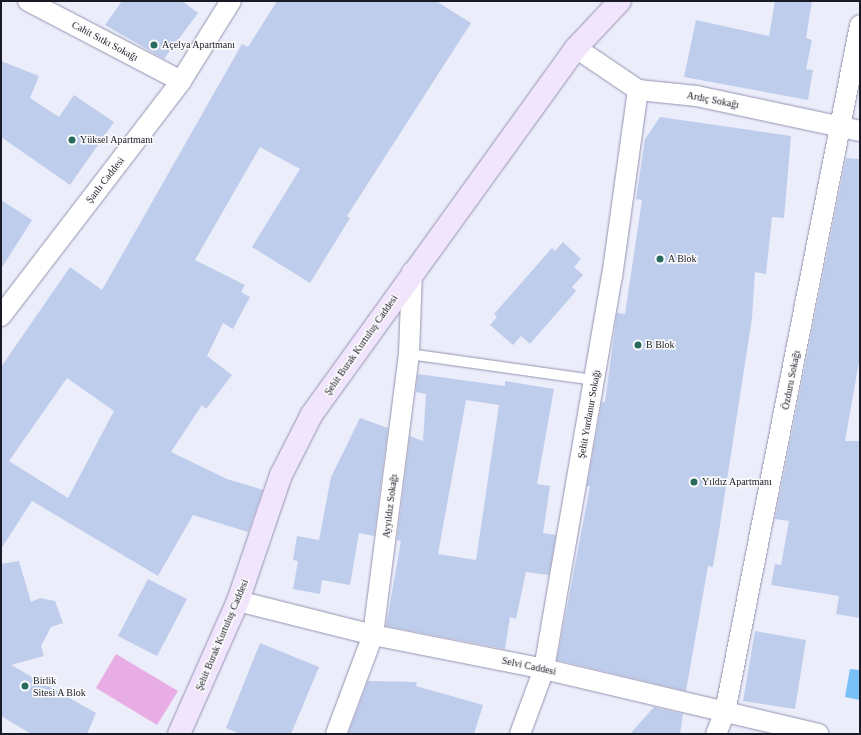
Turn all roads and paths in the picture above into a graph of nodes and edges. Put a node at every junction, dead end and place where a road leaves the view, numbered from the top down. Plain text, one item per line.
1 (28, 1) edge
2 (231, 1) edge
3 (620, 1) edge
4 (860, 25) edge
5 (576, 48) junction
6 (181, 82) junction
7 (638, 90) junction
8 (851, 129) edge
9 (412, 272) junction
10 (4, 306) edge
11 (409, 354) junction
12 (594, 380) junction
13 (238, 601) junction
14 (373, 635) junction
15 (544, 669) junction
16 (725, 712) junction
17 (179, 734) edge
18 (336, 734) edge
19 (520, 734) edge
20 (716, 734) edge
21 (818, 734) edge

1 - 6 street, Cahit Sıtkı Sokağı
2 - 6 street, Şanlı Caddesi
3 - 5 street, Şehit Burak Kurtuluş Caddesi
4 - 8 street, Özduru Sokağı
5 - 7 street, Ardıç Sokağı
5 - 9 street, Şehit Burak Kurtuluş Caddesi
6 - 10 street, Şanlı Caddesi
7 - 8 street, Ardıç Sokağı
7 - 12 street, Şehit Yurdanur Sokağı
8 - 16 street, Özduru Sokağı
9 - 11 street, Ayyıldız Sokağı
9 - 13 street, Şehit Burak Kurtuluş Caddesi
11 - 12 lane
11 - 14 street, Ayyıldız Sokağı
12 - 15 street, Şehit Yurdanur Sokağı
13 - 14 street, Selvi Caddesi
13 - 17 street, Şehit Burak Kurtuluş Caddesi
14 - 15 street, Selvi Caddesi
14 - 18 street, Ayyıldız Sokağı
15 - 16 street, Selvi Caddesi
15 - 19 street, Şehit Yurdanur Sokağı
16 - 20 street, Özduru Sokağı
16 - 21 street, Selvi Caddesi

